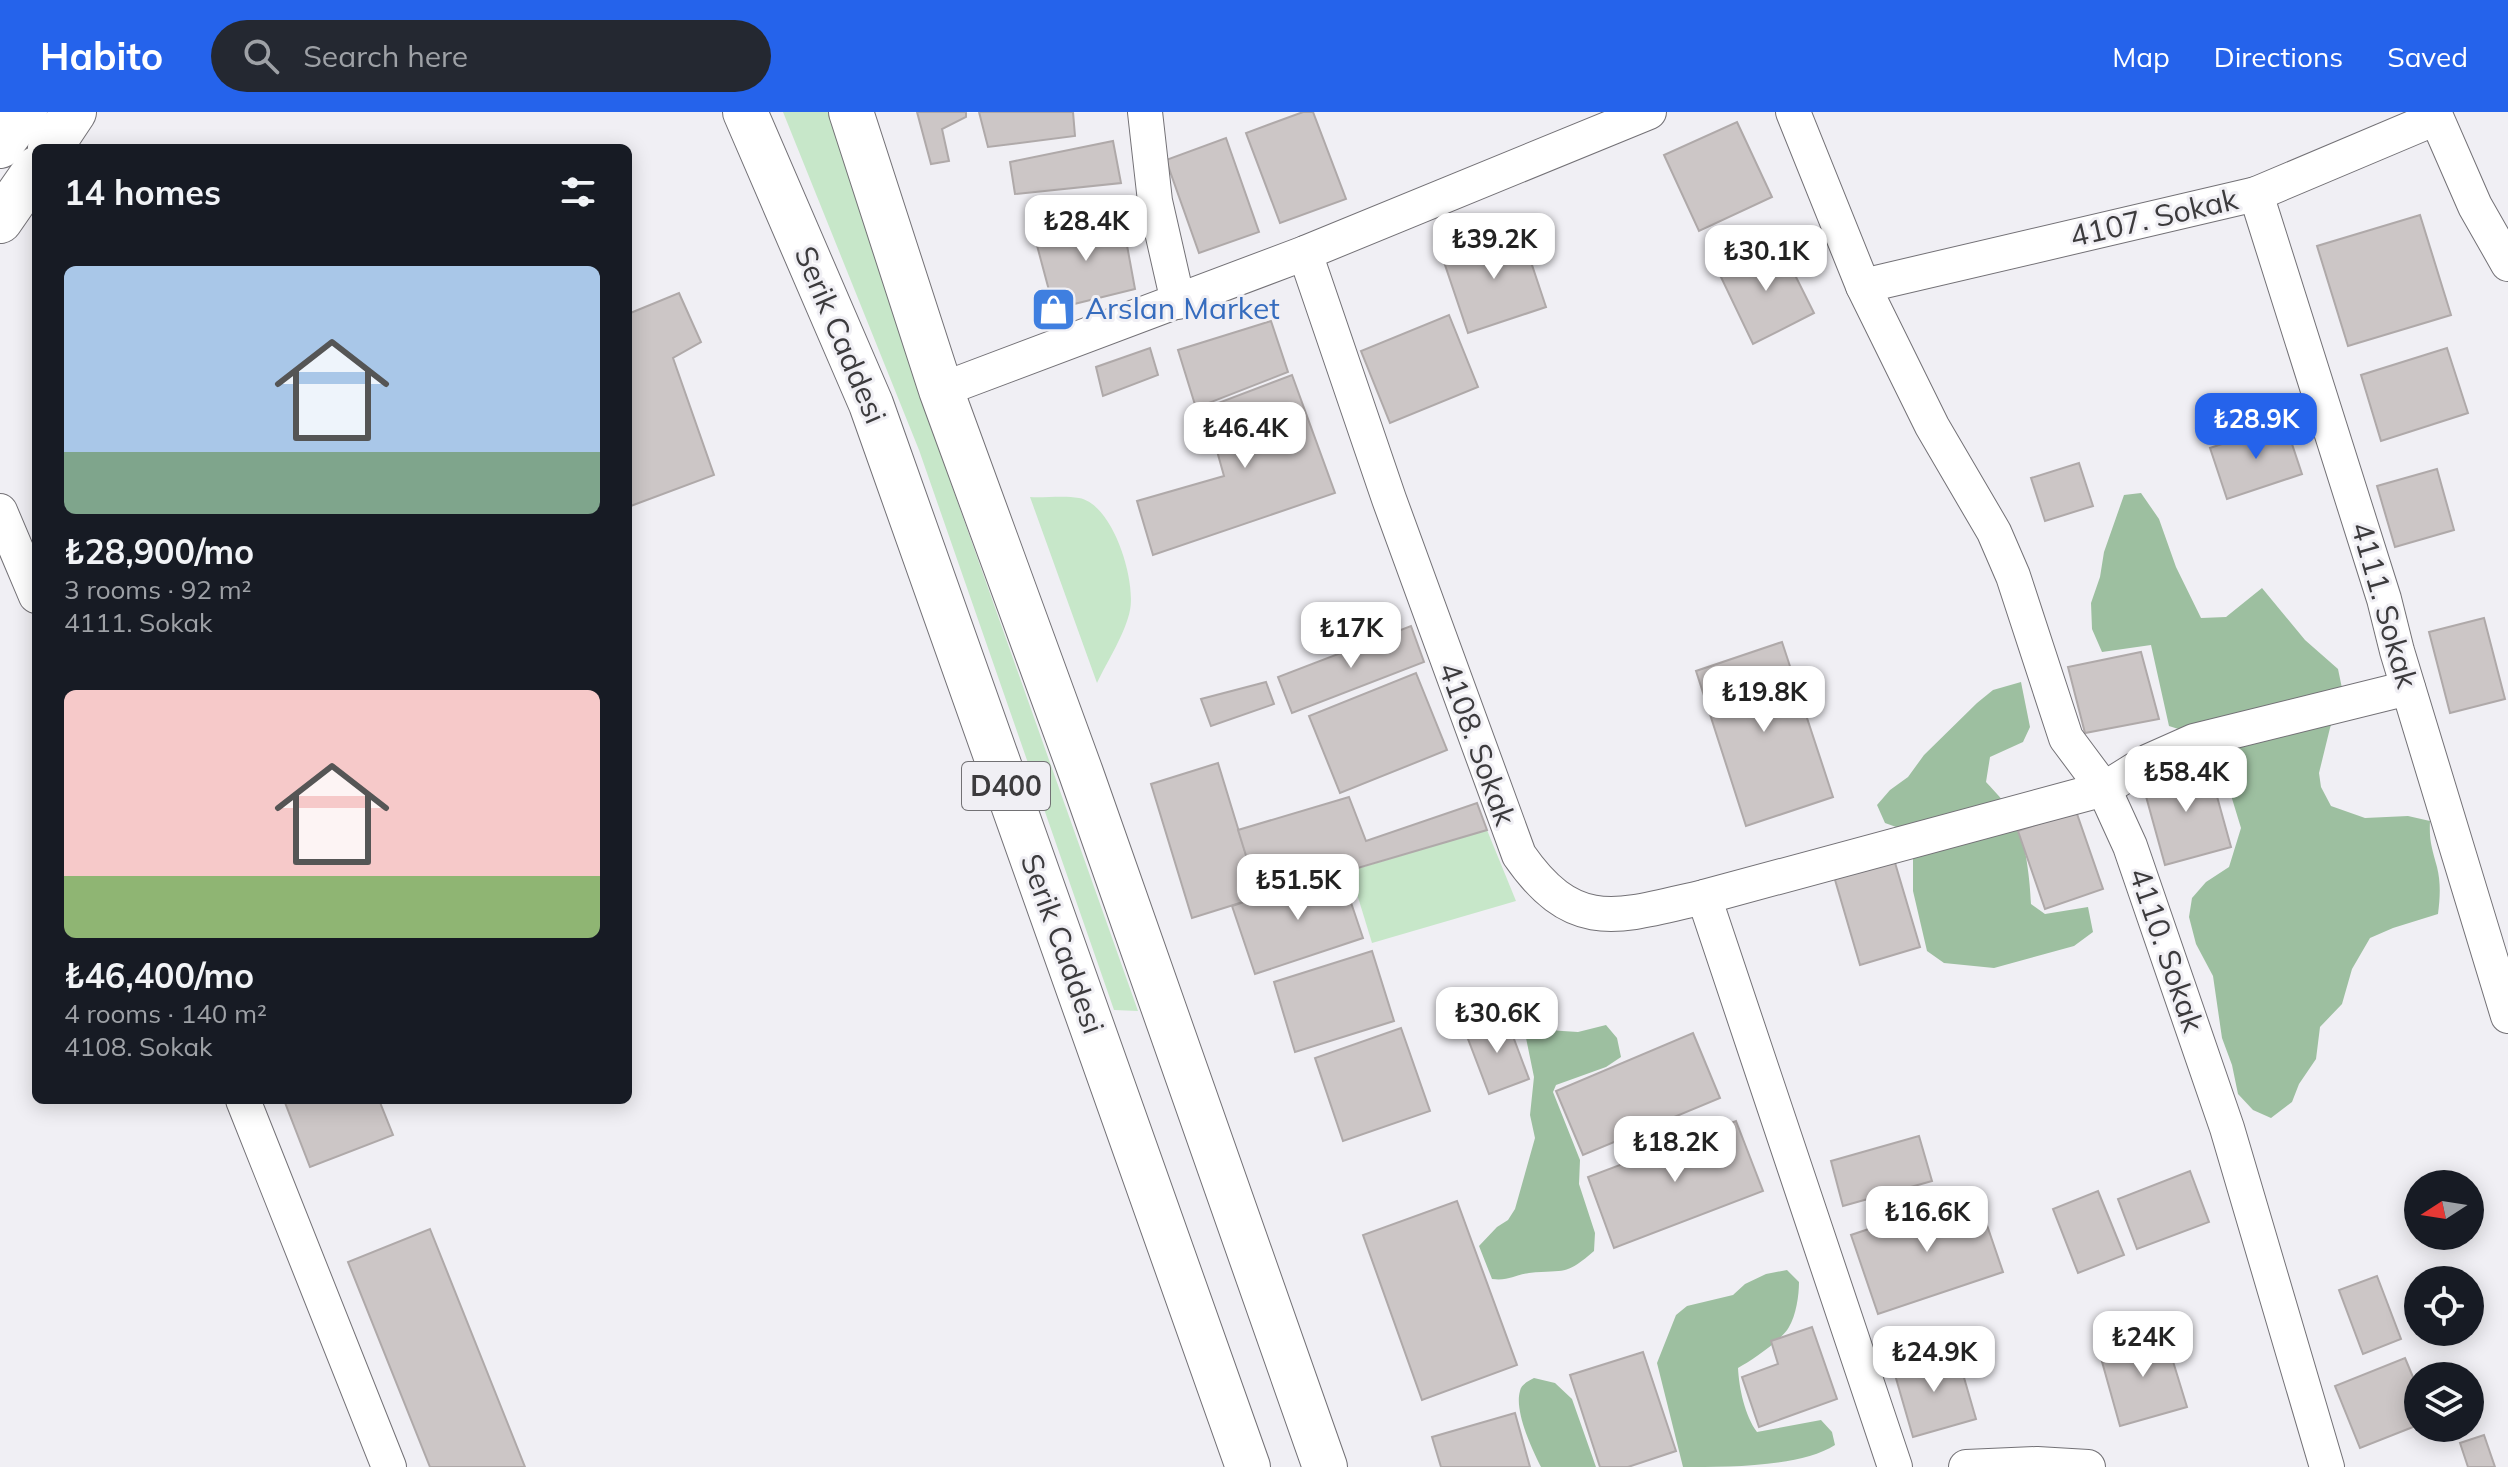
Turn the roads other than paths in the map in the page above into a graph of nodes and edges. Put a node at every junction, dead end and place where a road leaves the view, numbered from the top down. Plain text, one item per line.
1 (25, 112) edge
2 (74, 112) edge
3 (745, 112) edge
4 (851, 112) edge
5 (1145, 112) edge
6 (1649, 112) edge
7 (1793, 112) edge
8 (2435, 115) edge
9 (53, 144) edge
10 (0, 146) edge
11 (32, 175) edge
12 (2256, 194) junction
13 (0, 221) edge
14 (1305, 253) junction
15 (2508, 264) edge
16 (1863, 286) junction
17 (1178, 302) junction
18 (941, 390) junction
19 (0, 511) edge
20 (32, 587) edge
21 (2408, 688) junction
22 (2104, 789) junction
23 (1704, 897) junction
24 (2508, 1016) edge
25 (245, 1104) edge
26 (389, 1467) edge
27 (1248, 1467) edge
28 (1325, 1467) edge
29 (1895, 1467) edge
30 (1966, 1467) edge
31 (2088, 1467) edge
32 (2327, 1467) edge

1 - 10 main road
2 - 9 main road
3 - 27 main road, Serik Caddesi / D400
4 - 18 main road, D400
5 - 17 street
6 - 14 street
7 - 16 street, 4110. Sokak
8 - 12 street, 4107. Sokak
8 - 15 street
11 - 13 main road
12 - 16 street, 4107. Sokak
12 - 21 street, 4111. Sokak
14 - 17 street
14 - 23 street, 4108. Sokak
16 - 22 street, 4110. Sokak
17 - 18 street
18 - 28 main road, D400
19 - 20 street
21 - 22 street, 4108. Sokak
21 - 24 street, 4111. Sokak
22 - 23 street, 4108. Sokak
22 - 32 street, 4110. Sokak
23 - 29 street
25 - 26 street
30 - 31 street

